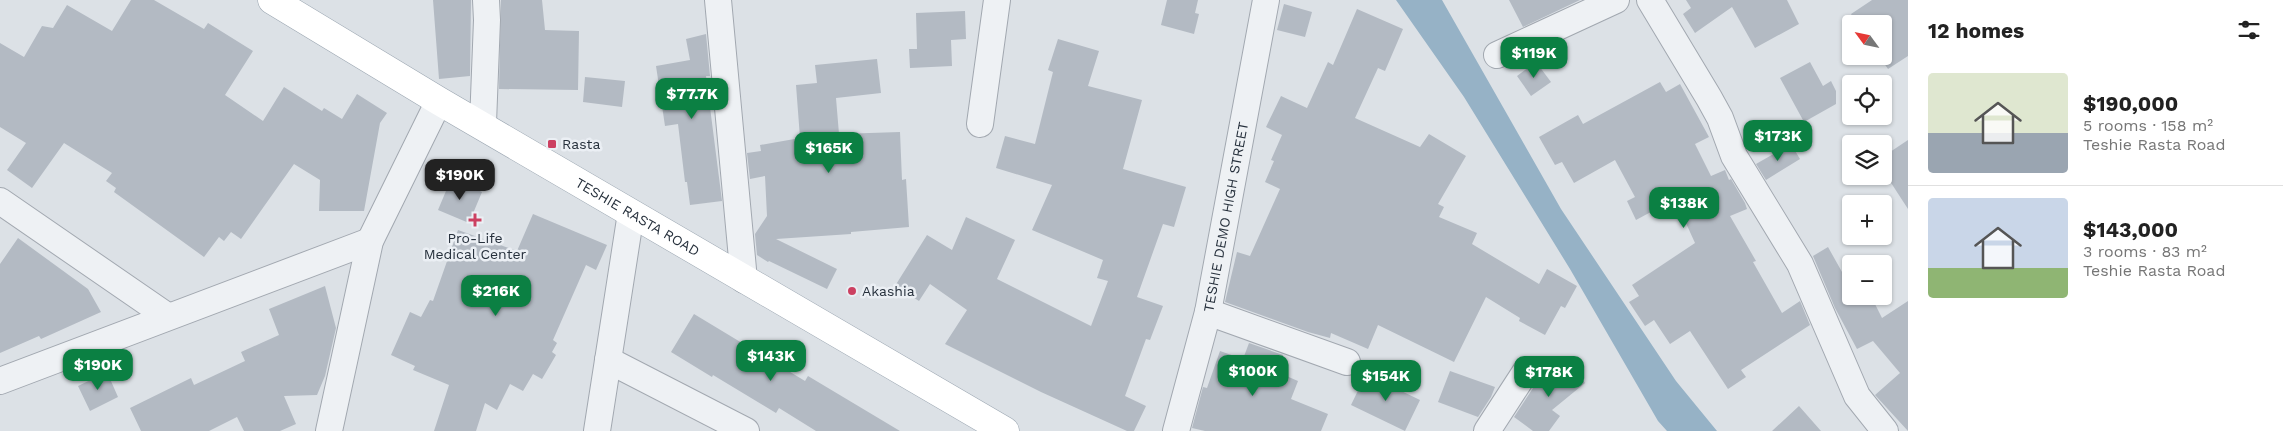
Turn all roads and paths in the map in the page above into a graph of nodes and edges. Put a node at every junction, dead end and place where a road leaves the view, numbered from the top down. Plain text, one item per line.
1 (486, 0) edge
2 (718, 0) edge
3 (997, 0) edge
4 (1266, 0) edge
5 (1616, 0) edge
6 (1650, 0) edge
7 (275, 1) edge
8 (1497, 55) dead end
9 (439, 101) junction
10 (477, 123) junction
11 (980, 124) dead end
12 (0, 201) edge
13 (631, 213) junction
14 (370, 241) junction
15 (744, 280) junction
16 (1208, 312) junction
17 (166, 316) junction
18 (608, 360) junction
19 (1347, 362) dead end
20 (1526, 371) dead end
21 (0, 380) edge
22 (329, 431) edge
23 (597, 431) edge
24 (746, 431) edge
25 (1005, 431) edge
26 (1176, 431) edge
27 (1487, 431) edge
28 (1885, 431) edge

1 - 10 street
2 - 15 street
3 - 11 street
4 - 16 street, TESHIE DEMO HIGH STREET
5 - 8 street
6 - 28 street
7 - 9 main road, TESHIE RASTA ROAD
9 - 10 main road, TESHIE RASTA ROAD
9 - 14 street
10 - 13 main road, TESHIE RASTA ROAD
12 - 17 street
13 - 15 main road, TESHIE RASTA ROAD
13 - 18 street
14 - 17 street
14 - 22 street
15 - 25 main road, TESHIE RASTA ROAD
16 - 19 street
16 - 26 street, TESHIE DEMO HIGH STREET
17 - 21 street
18 - 23 street
18 - 24 street
20 - 27 street

